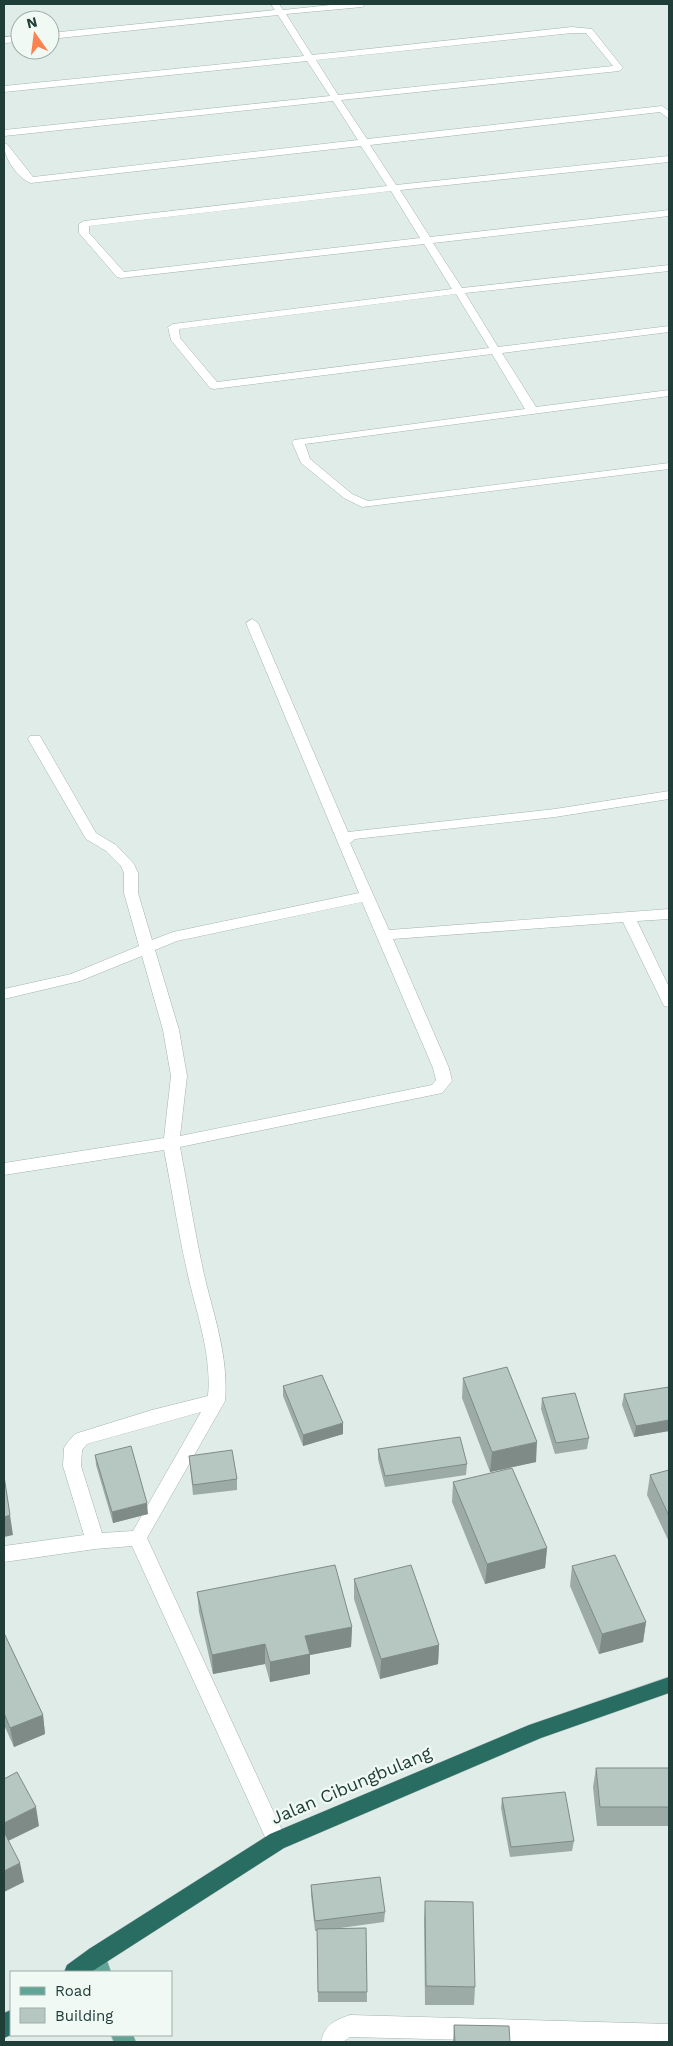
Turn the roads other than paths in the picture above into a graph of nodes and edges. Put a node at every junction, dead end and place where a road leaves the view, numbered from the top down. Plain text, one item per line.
1 (362, 4) edge
2 (278, 8) edge
3 (60, 35) edge
4 (310, 58) junction
5 (4, 89) edge
6 (335, 97) junction
7 (669, 116) edge
8 (4, 133) edge
9 (364, 142) junction
10 (4, 146) edge
11 (669, 159) edge
12 (393, 188) junction
13 (669, 213) edge
14 (427, 240) junction
15 (669, 268) edge
16 (459, 291) junction
17 (669, 329) edge
18 (495, 350) junction
19 (669, 393) edge
20 (533, 412) junction
21 (669, 466) edge
22 (252, 623) dead end
23 (35, 739) dead end
24 (669, 796) edge
25 (344, 839) junction
26 (367, 896) junction
27 (669, 914) edge
28 (628, 918) junction
29 (384, 935) junction
30 (146, 947) junction
31 (4, 994) edge
32 (669, 1002) edge
33 (171, 1143) junction
34 (4, 1169) edge
35 (216, 1401) junction
36 (138, 1538) junction
37 (95, 1541) junction
38 (4, 1554) edge
39 (669, 1685) edge
40 (277, 1841) junction
41 (98, 1964) edge
42 (77, 1971) edge
43 (669, 2035) edge
44 (332, 2042) edge

1 - 2 street
2 - 3 street
2 - 4 street
4 - 5 street
4 - 6 street
4 - 6 street
6 - 8 street
6 - 9 street
7 - 9 street
9 - 10 street
9 - 12 street
11 - 12 street
12 - 14 street
12 - 14 street
13 - 14 street
14 - 16 street
15 - 16 street
16 - 18 street
16 - 18 street
17 - 18 street
18 - 20 street
19 - 20 street
20 - 21 street
22 - 25 street
23 - 30 street
24 - 25 street
25 - 26 street
26 - 29 street
26 - 30 street
27 - 28 street
28 - 29 street
28 - 32 street
29 - 33 street
30 - 31 street
30 - 33 street
33 - 34 street
33 - 35 street
35 - 36 street
35 - 37 street
36 - 37 street
36 - 40 street
37 - 38 street
39 - 40 highway, Jalan Cibungbulang
40 - 41 highway, Jalan Cibungbulang
41 - 42 highway, Jalan Cibungbulang
43 - 44 street

